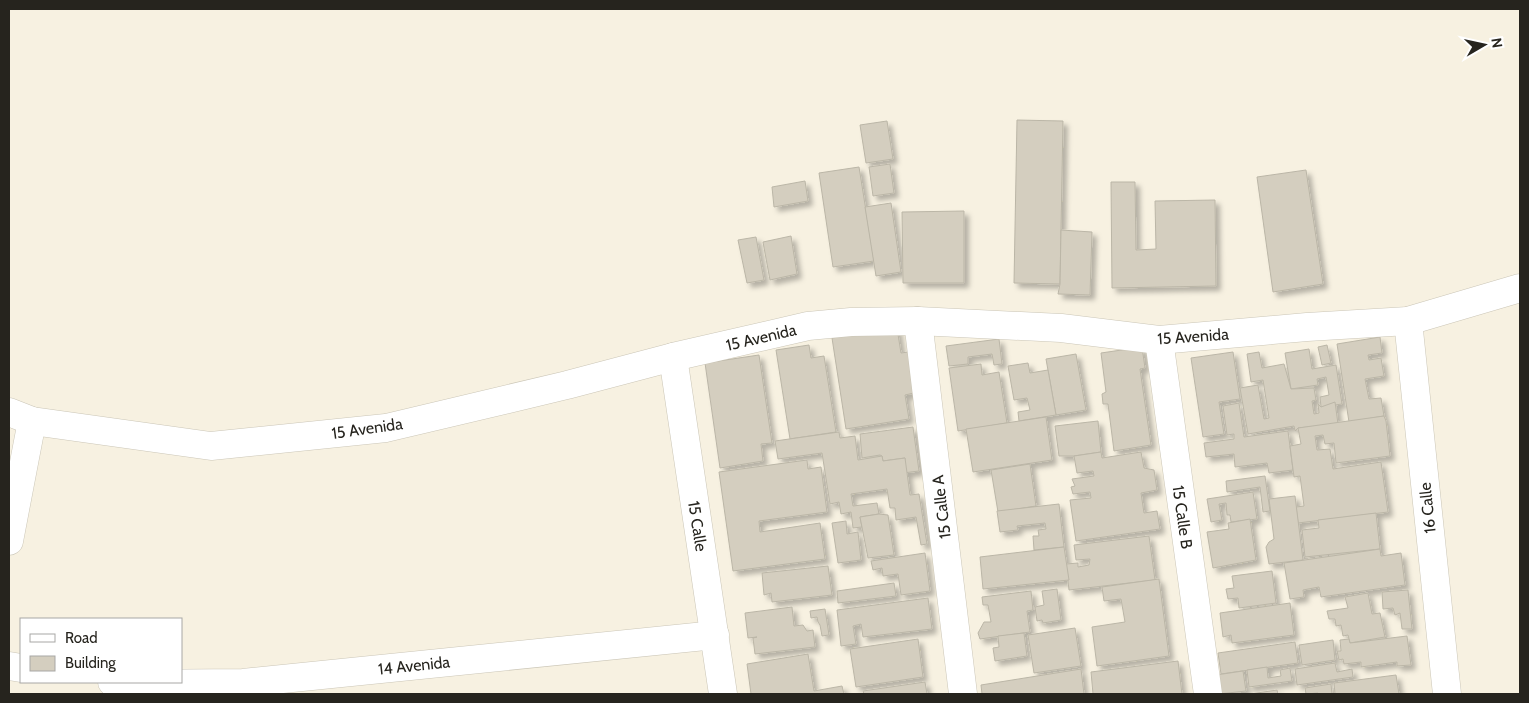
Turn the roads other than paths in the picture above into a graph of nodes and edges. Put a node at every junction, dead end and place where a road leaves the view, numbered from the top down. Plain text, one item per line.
1 (1520, 288) edge
2 (918, 321) junction
3 (1408, 321) junction
4 (1159, 340) junction
5 (672, 357) junction
6 (20, 417) edge
7 (9, 542) edge
8 (715, 635) junction
9 (119, 683) edge
10 (243, 688) edge
11 (723, 694) edge
12 (963, 694) edge
13 (1208, 694) edge
14 (1446, 694) edge

1 - 3 street, 15 Avenida
2 - 4 street, 15 Avenida
2 - 5 street, 15 Avenida
2 - 12 street, 15 Calle A
3 - 4 street, 15 Avenida
3 - 14 street, 16 Calle
4 - 13 street, 15 Calle B
5 - 6 street, 15 Avenida
5 - 8 street, 15 Calle
6 - 7 street
8 - 10 street, 14 Avenida
8 - 11 street, 15 Calle
9 - 10 street, 14 Avenida

